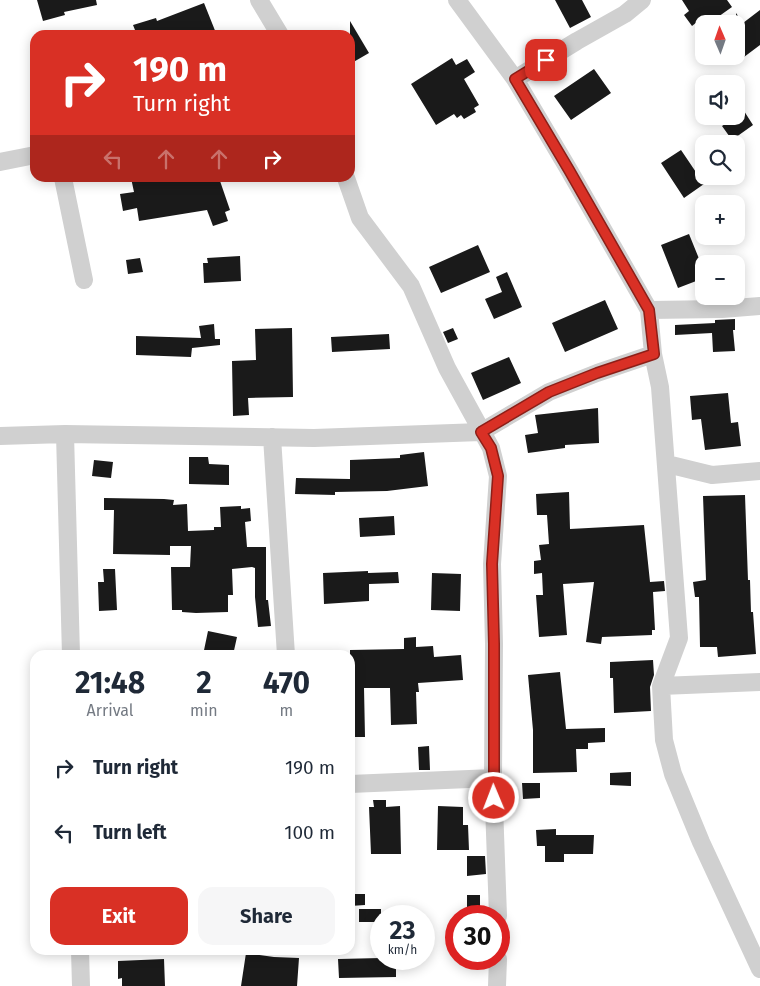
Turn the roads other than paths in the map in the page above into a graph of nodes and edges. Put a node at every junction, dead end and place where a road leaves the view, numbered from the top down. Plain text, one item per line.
1 (259, 0) edge
2 (457, 0) edge
3 (642, 0) edge
4 (277, 30) edge
5 (515, 79) junction
6 (30, 156) edge
7 (0, 162) edge
8 (64, 182) edge
9 (347, 182) edge
10 (84, 280) dead end
11 (760, 306) edge
12 (649, 310) junction
13 (654, 354) junction
14 (481, 432) junction
15 (65, 434) junction
16 (0, 436) edge
17 (272, 437) junction
18 (667, 464) junction
19 (760, 471) edge
20 (71, 650) edge
21 (286, 650) edge
22 (760, 682) edge
23 (661, 686) junction
24 (493, 778) junction
25 (355, 784) edge
26 (498, 905) edge
27 (80, 955) edge
28 (760, 969) edge
29 (498, 970) edge
30 (81, 986) edge
31 (497, 986) edge

1 - 4 street
2 - 5 street
3 - 5 street
5 - 12 street
6 - 7 street
8 - 10 street
9 - 14 street
11 - 12 street
12 - 13 street
13 - 14 street
13 - 18 street
14 - 17 street
14 - 24 street
15 - 16 street
15 - 17 street
15 - 20 street
17 - 21 street
18 - 19 street
18 - 23 street
22 - 23 street
23 - 28 street
24 - 25 street
24 - 26 street
27 - 30 street
29 - 31 street

